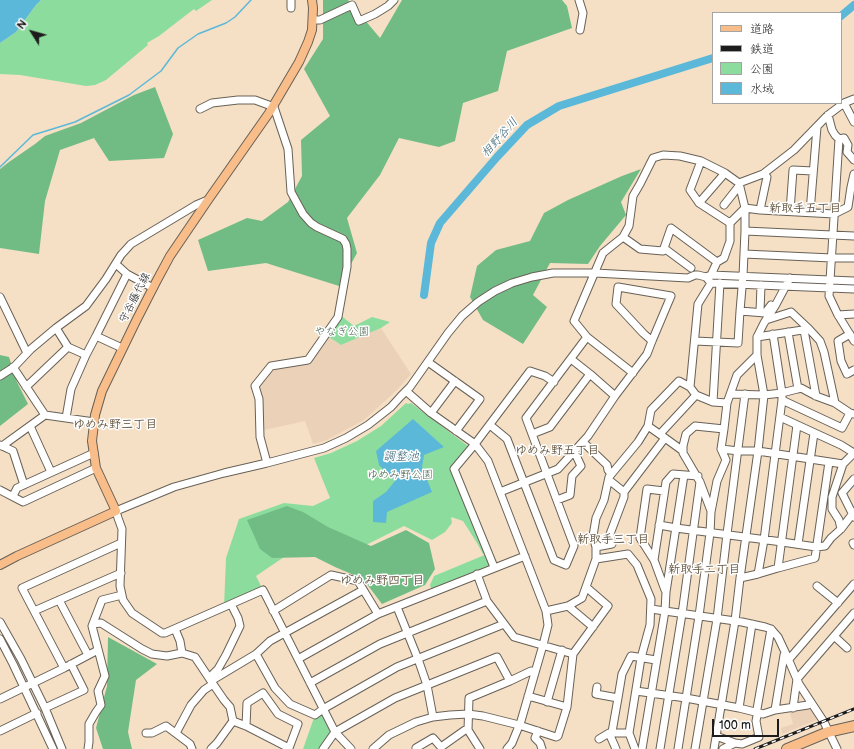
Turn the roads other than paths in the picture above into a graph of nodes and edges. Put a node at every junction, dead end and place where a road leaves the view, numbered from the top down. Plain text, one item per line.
1 (312, 0) edge
2 (394, 0) edge
3 (579, 0) edge
4 (313, 20) junction
5 (580, 30) dead end
6 (854, 98) edge
7 (844, 103) junction
8 (274, 107) junction
9 (200, 109) dead end
10 (828, 115) junction
11 (854, 122) edge
12 (816, 127) junction
13 (839, 139) junction
14 (854, 160) edge
15 (701, 161) junction
16 (813, 172) junction
17 (725, 173) junction
18 (763, 174) junction
19 (854, 174) edge
20 (739, 184) junction
21 (852, 190) edge
22 (208, 200) junction
23 (699, 203) junction
24 (724, 205) dead end
25 (745, 208) junction
26 (760, 210) junction
27 (790, 211) junction
28 (810, 212) junction
29 (834, 214) junction
30 (730, 223) junction
31 (745, 232) junction
32 (833, 236) junction
33 (854, 236) edge
34 (623, 237) junction
35 (664, 248) junction
36 (744, 254) junction
37 (832, 258) junction
38 (854, 258) edge
39 (717, 262) junction
40 (116, 264) junction
41 (691, 268) dead end
42 (595, 273) junction
43 (127, 274) junction
44 (710, 278) junction
45 (790, 278) junction
46 (743, 280) junction
47 (854, 281) edge
48 (720, 283) junction
49 (761, 284) junction
50 (830, 284) junction
51 (786, 286) junction
52 (153, 288) junction
53 (854, 289) edge
54 (0, 297) edge
55 (777, 298) dead end
56 (740, 311) junction
57 (760, 312) junction
58 (854, 314) edge
59 (838, 315) junction
60 (766, 320) junction
61 (56, 328) junction
62 (807, 329) junction
63 (788, 332) junction
64 (773, 334) junction
65 (850, 334) junction
66 (96, 336) junction
67 (587, 337) junction
68 (757, 337) junction
69 (695, 340) junction
70 (652, 341) junction
71 (854, 341) edge
72 (717, 342) junction
73 (68, 347) junction
74 (122, 348) junction
75 (27, 353) junction
76 (86, 355) junction
77 (758, 355) junction
78 (571, 359) junction
79 (428, 362) junction
80 (13, 367) junction
81 (854, 370) edge
82 (633, 373) junction
83 (590, 374) junction
84 (0, 376) edge
85 (455, 382) junction
86 (554, 382) junction
87 (26, 387) junction
88 (690, 387) junction
89 (798, 389) junction
90 (406, 392) junction
91 (731, 394) junction
92 (746, 394) junction
93 (764, 394) junction
94 (696, 395) junction
95 (615, 396) junction
96 (782, 396) junction
97 (816, 396) junction
98 (713, 402) junction
99 (728, 403) junction
100 (835, 403) junction
101 (431, 413) junction
102 (852, 413) edge
103 (45, 415) junction
104 (780, 417) junction
105 (66, 418) junction
106 (94, 422) junction
107 (797, 425) junction
108 (30, 426) junction
109 (490, 426) junction
110 (648, 426) junction
111 (724, 429) junction
112 (456, 431) junction
113 (814, 432) junction
114 (532, 434) junction
115 (662, 436) junction
116 (583, 442) junction
117 (475, 444) junction
118 (1, 445) edge
119 (721, 449) junction
120 (574, 451) junction
121 (683, 451) junction
122 (739, 451) junction
123 (758, 451) junction
124 (94, 452) junction
125 (775, 453) junction
126 (854, 453) edge
127 (793, 456) junction
128 (811, 458) junction
129 (829, 462) junction
130 (267, 463) junction
131 (843, 464) junction
132 (96, 468) junction
133 (51, 472) junction
134 (547, 473) junction
135 (684, 475) junction
136 (610, 477) junction
137 (699, 479) junction
138 (854, 479) edge
139 (524, 482) junction
140 (24, 485) junction
141 (0, 490) edge
142 (500, 492) junction
143 (624, 492) junction
144 (664, 492) junction
145 (12, 496) junction
146 (557, 500) junction
147 (116, 511) junction
148 (711, 512) junction
149 (853, 515) edge
150 (659, 525) junction
151 (676, 528) junction
152 (841, 529) junction
153 (694, 531) junction
154 (710, 533) junction
155 (727, 534) junction
156 (746, 537) junction
157 (764, 540) junction
158 (782, 542) junction
159 (122, 543) junction
160 (798, 544) junction
161 (596, 547) junction
162 (816, 547) junction
163 (525, 556) junction
164 (596, 559) junction
165 (654, 560) junction
166 (0, 565) edge
167 (494, 567) junction
168 (778, 568) junction
169 (121, 573) junction
170 (477, 574) junction
171 (758, 574) junction
172 (740, 578) junction
173 (854, 584) edge
174 (817, 586) dead end
175 (586, 587) junction
176 (363, 590) junction
177 (666, 592) junction
178 (122, 595) junction
179 (59, 600) junction
180 (487, 601) junction
181 (838, 603) junction
182 (231, 604) junction
183 (568, 606) junction
184 (397, 607) junction
185 (651, 609) junction
186 (273, 610) junction
187 (34, 611) junction
188 (546, 611) junction
189 (665, 611) junction
190 (854, 613) edge
191 (378, 614) junction
192 (682, 614) junction
193 (699, 616) junction
194 (717, 619) junction
195 (735, 621) junction
196 (0, 622) edge
197 (93, 624) junction
198 (504, 624) junction
199 (752, 624) junction
200 (593, 627) junction
201 (175, 629) junction
202 (771, 629) junction
203 (284, 633) junction
204 (408, 633) junction
205 (834, 636) junction
206 (0, 639) edge
207 (543, 645) junction
208 (847, 648) dead end
209 (98, 650) junction
210 (562, 650) junction
211 (182, 653) junction
212 (256, 654) junction
213 (573, 654) junction
214 (88, 655) junction
215 (787, 656) junction
216 (641, 658) junction
217 (298, 659) junction
218 (418, 659) junction
219 (656, 660) junction
220 (71, 664) junction
221 (64, 668) junction
222 (535, 672) junction
223 (797, 679) junction
224 (211, 681) junction
225 (510, 682) junction
226 (33, 683) junction
227 (310, 683) junction
228 (427, 685) junction
229 (597, 687) dead end
230 (24, 688) junction
231 (636, 691) junction
232 (651, 693) junction
233 (528, 696) junction
234 (668, 696) junction
235 (618, 698) junction
236 (686, 698) junction
237 (0, 699) edge
238 (547, 702) junction
239 (704, 702) junction
240 (810, 702) junction
241 (721, 705) junction
242 (567, 707) junction
243 (45, 708) junction
244 (739, 708) junction
245 (793, 708) junction
246 (323, 709) junction
247 (775, 710) junction
248 (757, 712) junction
249 (37, 713) junction
250 (468, 714) junction
251 (433, 717) junction
252 (233, 721) junction
253 (519, 725) junction
254 (246, 726) junction
255 (854, 726) edge
256 (468, 730) junction
257 (0, 731) edge
258 (538, 731) junction
259 (335, 732) junction
260 (610, 732) junction
261 (828, 732) junction
262 (146, 733) dead end
263 (176, 733) junction
264 (629, 733) junction
265 (716, 736) junction
266 (599, 739) dead end
267 (735, 743) junction
268 (53, 749) edge
269 (62, 749) edge
270 (88, 749) edge
271 (192, 749) edge
272 (210, 749) edge
273 (323, 749) edge
274 (351, 749) edge
275 (373, 749) edge
276 (416, 749) edge
277 (480, 749) edge
278 (507, 749) edge
279 (542, 749) edge
280 (616, 749) edge
281 (635, 749) edge
282 (642, 749) edge
283 (660, 749) edge
284 (678, 749) edge
285 (695, 749) edge
286 (714, 749) edge
287 (724, 749) edge
288 (787, 749) edge
289 (837, 749) edge

1 - 4 main road, 守谷藤代線
2 - 4 street
3 - 5 street
4 - 8 main road, 守谷藤代線
6 - 7 street
7 - 10 street
7 - 11 street
8 - 9 street
8 - 22 main road, 守谷藤代線
8 - 130 street
10 - 12 street
10 - 13 street
12 - 16 street
12 - 18 street
13 - 14 street
13 - 29 street
15 - 17 street
15 - 23 street
15 - 34 street
16 - 27 street
16 - 28 street
17 - 20 street
17 - 23 street
18 - 20 street
18 - 26 street
19 - 21 street
20 - 24 street
20 - 25 street
21 - 29 street
22 - 40 street
22 - 52 main road, 守谷藤代線
23 - 30 street
25 - 26 street
25 - 30 street
25 - 31 street
26 - 27 street
27 - 28 street
28 - 29 street
29 - 32 street
30 - 39 street
31 - 32 street
31 - 36 street
32 - 33 street
32 - 37 street
34 - 35 street
34 - 42 street
35 - 39 street
35 - 41 street
36 - 37 street
36 - 46 street
37 - 38 street
37 - 50 street
39 - 44 street
40 - 43 street
40 - 61 street
42 - 44 street
42 - 67 street
42 - 79 street
43 - 52 street
43 - 66 street
44 - 46 street
44 - 48 street
44 - 69 street
45 - 46 street
45 - 50 street
45 - 51 street
46 - 48 street
46 - 49 street
46 - 56 street
47 - 50 street
48 - 72 street
49 - 51 street
49 - 57 street
50 - 51 street
50 - 53 street
50 - 59 street
51 - 60 street
52 - 74 main road, 守谷藤代線
54 - 75 street
55 - 57 street
56 - 57 street
56 - 72 street
58 - 59 street
59 - 65 street
60 - 62 street
60 - 68 street
61 - 73 street
61 - 75 street
62 - 63 street
62 - 97 street
62 - 100 street
63 - 64 street
63 - 89 street
64 - 68 street
64 - 96 street
65 - 71 street
65 - 81 street
66 - 74 street
66 - 76 street
67 - 78 street
67 - 82 street
68 - 77 street
69 - 72 street
69 - 88 street
70 - 70 street
70 - 82 street
72 - 98 street
73 - 76 street
73 - 87 street
74 - 106 main road, 守谷藤代線
75 - 80 street
76 - 105 street
77 - 91 street
77 - 93 street
78 - 83 street
78 - 86 street
79 - 85 street
79 - 90 street
80 - 84 street
80 - 87 street
82 - 95 street
83 - 95 street
83 - 114 street
85 - 101 street
85 - 112 street
86 - 109 street
86 - 114 street
87 - 103 street
88 - 94 street
88 - 110 street
89 - 96 street
89 - 97 street
90 - 101 street
90 - 130 street
91 - 92 street
91 - 99 street
92 - 93 street
92 - 122 street
93 - 96 street
93 - 123 street
94 - 98 street
94 - 115 street
95 - 116 street
96 - 102 street
96 - 104 street
97 - 100 street
98 - 99 street
99 - 111 street
100 - 102 street
101 - 112 street
103 - 105 street
103 - 108 street
104 - 107 street
104 - 125 street
105 - 106 street
106 - 124 main road, 守谷藤代線
107 - 113 street
107 - 127 street
108 - 118 street
108 - 133 street
109 - 117 street
109 - 139 street
110 - 115 street
110 - 136 street
111 - 119 street
111 - 121 street
112 - 117 street
113 - 126 street
113 - 128 street
114 - 134 street
115 - 121 street
115 - 143 street
116 - 120 street
116 - 136 street
117 - 142 street
117 - 167 street
118 - 140 street
119 - 122 street
119 - 148 street
120 - 134 street
120 - 146 street
121 - 137 street
122 - 123 street
122 - 155 street
123 - 125 street
123 - 156 street
124 - 132 main road, 守谷藤代線
124 - 133 street
125 - 127 street
125 - 157 street
126 - 131 street
127 - 128 street
127 - 158 street
128 - 129 street
128 - 160 street
129 - 131 street
129 - 162 street
130 - 147 street
131 - 152 street
132 - 145 street
132 - 147 main road, 守谷藤代線
133 - 140 street
134 - 139 street
134 - 146 street
135 - 137 street
135 - 144 street
135 - 151 street
136 - 143 street
136 - 161 street
137 - 148 street
137 - 153 street
138 - 149 street
139 - 142 street
139 - 146 street
140 - 145 street
141 - 145 street
142 - 163 street
143 - 161 street
144 - 150 street
144 - 165 street
147 - 159 street
147 - 166 main road
148 - 154 street
149 - 152 street
150 - 151 street
150 - 165 street
151 - 153 street
151 - 177 street
152 - 162 street
153 - 154 street
153 - 192 street
154 - 155 street
154 - 193 street
155 - 156 street
155 - 194 street
156 - 157 street
156 - 172 street
157 - 158 street
157 - 171 street
158 - 160 street
158 - 168 street
159 - 169 street
159 - 187 street
160 - 162 street
161 - 164 street
162 - 168 street
163 - 167 street
163 - 188 street
164 - 175 street
164 - 185 street
165 - 177 street
167 - 170 street
168 - 171 street
169 - 178 street
169 - 179 street
170 - 180 street
170 - 184 street
171 - 172 street
172 - 195 street
173 - 181 street
174 - 181 street
175 - 183 street
175 - 200 street
176 - 186 street
176 - 191 street
176 - 203 street
177 - 189 street
178 - 197 street
178 - 201 street
179 - 187 street
179 - 214 street
180 - 198 street
180 - 204 street
181 - 215 street
182 - 186 street
182 - 201 street
182 - 224 street
183 - 188 street
183 - 200 street
184 - 191 street
184 - 204 street
185 - 189 street
185 - 216 street
186 - 203 street
187 - 221 street
188 - 207 street
189 - 192 street
189 - 219 street
190 - 205 street
191 - 217 street
192 - 193 street
192 - 234 street
193 - 194 street
193 - 236 street
194 - 195 street
194 - 239 street
195 - 199 street
195 - 241 street
196 - 226 street
197 - 209 street
197 - 211 street
198 - 207 street
198 - 218 street
199 - 202 street
199 - 244 street
200 - 213 street
201 - 211 street
202 - 215 street
202 - 248 street
203 - 212 street
203 - 217 street
204 - 218 street
204 - 227 street
205 - 208 street
205 - 223 street
206 - 230 street
207 - 210 street
207 - 222 street
209 - 214 street
209 - 270 street
210 - 213 street
210 - 238 street
211 - 224 street
212 - 224 street
212 - 246 street
213 - 242 street
214 - 220 street
215 - 223 street
215 - 247 street
216 - 219 street
216 - 231 street
216 - 235 street
217 - 227 street
218 - 228 street
218 - 246 street
219 - 232 street
220 - 221 street
220 - 243 street
221 - 226 street
222 - 225 street
222 - 233 street
223 - 240 street
223 - 245 street
224 - 252 street
224 - 263 street
225 - 228 street
225 - 250 street
226 - 230 street
226 - 243 street
227 - 246 street
228 - 251 street
228 - 259 street
229 - 235 street
230 - 237 street
230 - 249 street
231 - 232 street
231 - 264 street
232 - 234 street
232 - 282 street
233 - 238 street
233 - 253 street
234 - 236 street
234 - 283 street
235 - 260 street
236 - 239 street
236 - 284 street
238 - 242 street
239 - 241 street
239 - 285 street
240 - 245 street
240 - 261 street
241 - 244 street
241 - 265 street
242 - 258 street
243 - 269 street
244 - 248 street
245 - 247 street
246 - 259 street
247 - 248 street
248 - 267 street
249 - 257 street
249 - 268 street
250 - 251 street
250 - 253 street
250 - 256 street
251 - 275 street
252 - 254 street
252 - 272 street
253 - 258 street
253 - 278 street
254 - 254 street
255 - 261 highway
256 - 276 street
256 - 277 street
258 - 279 street
259 - 273 street
259 - 274 street
260 - 264 street
260 - 266 street
260 - 280 street
261 - 288 highway
261 - 289 street
262 - 263 street
263 - 271 street
264 - 281 street
265 - 267 street
265 - 286 street
267 - 287 street

